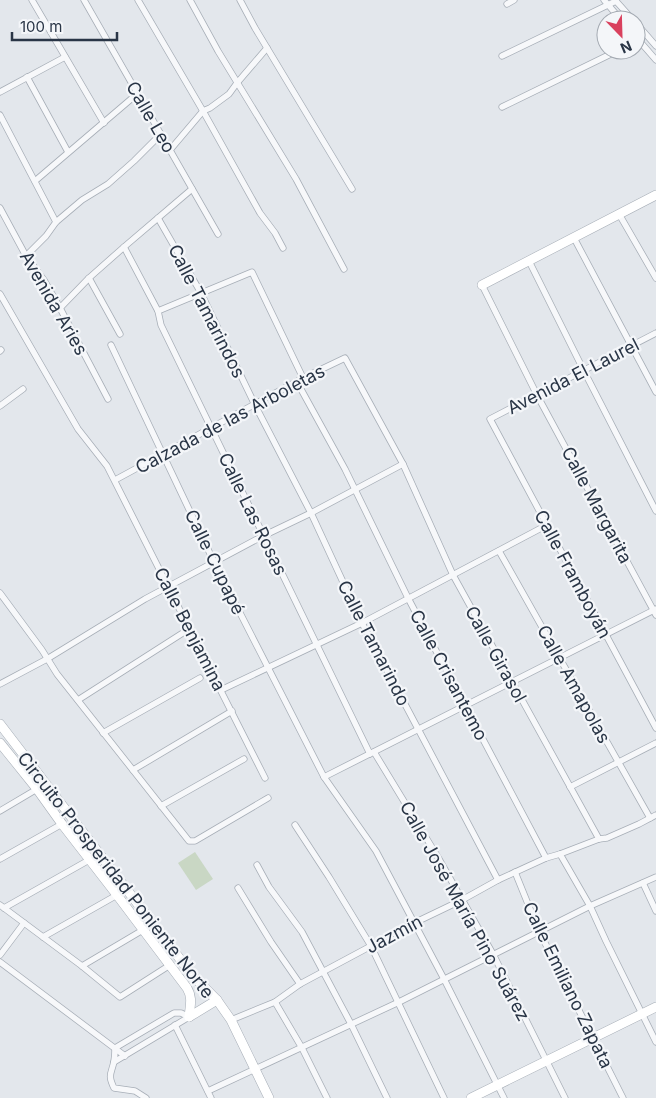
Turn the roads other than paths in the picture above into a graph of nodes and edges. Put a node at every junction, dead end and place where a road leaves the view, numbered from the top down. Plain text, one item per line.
1 (32, 0) edge
2 (84, 0) edge
3 (138, 0) edge
4 (190, 0) edge
5 (240, 0) edge
6 (514, 0) edge
7 (616, 0) edge
8 (606, 2) edge
9 (507, 4) dead end
10 (624, 10) edge
11 (647, 36) edge
12 (656, 46) edge
13 (267, 48) junction
14 (646, 49) edge
15 (502, 56) dead end
16 (65, 57) junction
17 (598, 60) edge
18 (656, 60) edge
19 (27, 77) junction
20 (237, 83) junction
21 (0, 92) edge
22 (137, 94) junction
23 (502, 107) dead end
24 (203, 111) junction
25 (0, 114) edge
26 (104, 123) junction
27 (161, 134) junction
28 (170, 150) junction
29 (68, 152) junction
30 (35, 181) junction
31 (192, 189) junction
32 (352, 189) dead end
33 (656, 195) edge
34 (0, 208) edge
35 (619, 214) junction
36 (158, 218) junction
37 (56, 222) junction
38 (218, 234) dead end
39 (574, 238) junction
40 (124, 247) junction
41 (283, 248) dead end
42 (26, 256) junction
43 (529, 261) junction
44 (344, 269) dead end
45 (89, 278) junction
46 (656, 278) edge
47 (482, 285) joint
48 (201, 293) junction
49 (0, 294) edge
50 (60, 308) junction
51 (158, 311) junction
52 (656, 333) edge
53 (120, 334) dead end
54 (111, 345) dead end
55 (632, 346) junction
56 (345, 358) joint
57 (584, 371) junction
58 (303, 378) junction
59 (297, 382) junction
60 (23, 389) dead end
61 (656, 392) edge
62 (538, 395) junction
63 (108, 399) dead end
64 (254, 405) junction
65 (0, 406) edge
66 (490, 419) joint
67 (211, 428) junction
68 (163, 453) junction
69 (403, 464) junction
70 (115, 480) junction
71 (355, 490) junction
72 (656, 511) edge
73 (311, 514) junction
74 (547, 525) junction
75 (263, 536) junction
76 (499, 551) junction
77 (214, 562) junction
78 (453, 575) junction
79 (168, 586) junction
80 (0, 593) edge
81 (408, 598) junction
82 (655, 612) edge
83 (362, 623) junction
84 (189, 629) junction
85 (606, 635) junction
86 (316, 645) junction
87 (560, 658) junction
88 (47, 659) junction
89 (268, 668) junction
90 (200, 678) dead end
91 (512, 682) junction
92 (0, 684) edge
93 (221, 690) junction
94 (78, 700) junction
95 (465, 706) junction
96 (232, 711) junction
97 (0, 724) edge
98 (656, 728) edge
99 (418, 730) junction
100 (103, 732) junction
101 (0, 743) edge
102 (656, 743) edge
103 (372, 753) junction
104 (244, 759) dead end
105 (618, 762) junction
106 (133, 770) junction
107 (265, 778) dead end
108 (324, 778) junction
109 (570, 787) junction
110 (37, 789) junction
111 (268, 798) dead end
112 (161, 806) junction
113 (0, 810) edge
114 (653, 817) edge
115 (62, 824) junction
116 (295, 825) dead end
117 (599, 838) junction
118 (560, 854) junction
119 (546, 858) junction
120 (0, 859) edge
121 (89, 860) junction
122 (257, 866) dead end
123 (515, 872) junction
124 (656, 877) edge
125 (498, 880) junction
126 (643, 884) junction
127 (238, 888) dead end
128 (117, 895) junction
129 (462, 900) junction
130 (590, 906) junction
131 (2, 907) edge
132 (656, 911) edge
133 (24, 923) junction
134 (414, 923) junction
135 (152, 924) junction
136 (143, 930) junction
137 (539, 931) junction
138 (44, 937) junction
139 (371, 946) junction
140 (493, 954) junction
141 (0, 955) edge
142 (0, 962) edge
143 (170, 965) junction
144 (82, 966) junction
145 (323, 972) junction
146 (444, 979) junction
147 (300, 984) junction
148 (217, 1000) junction
149 (275, 1002) junction
150 (398, 1002) junction
151 (656, 1006) edge
152 (642, 1014) junction
153 (188, 1017) junction
154 (231, 1020) junction
155 (351, 1024) junction
156 (175, 1025) junction
157 (593, 1038) junction
158 (656, 1042) edge
159 (115, 1048) junction
160 (302, 1048) junction
161 (125, 1056) junction
162 (546, 1061) junction
163 (114, 1062) junction
164 (255, 1070) junction
165 (498, 1085) junction
166 (208, 1092) junction
167 (146, 1098) edge
168 (212, 1098) edge
169 (269, 1098) edge
170 (327, 1098) edge
171 (387, 1098) edge
172 (444, 1098) edge
173 (471, 1098) edge
174 (504, 1098) edge
175 (565, 1098) edge
176 (623, 1098) edge

1 - 16 street
2 - 22 street, Calle Leo
3 - 24 street
4 - 20 street
5 - 13 street
6 - 9 street
7 - 8 street
7 - 10 street
8 - 15 street
11 - 12 street
13 - 20 street
13 - 32 street
14 - 18 street
16 - 19 street
16 - 26 street
17 - 23 street
19 - 21 street
19 - 29 street
20 - 24 street
20 - 44 street
22 - 26 street
22 - 27 street, Calle Leo
24 - 28 street
24 - 41 street
25 - 30 street
26 - 29 street
27 - 28 street, Calle Leo
27 - 37 street
28 - 31 street, Calle Leo
29 - 30 street
30 - 37 street
31 - 36 street
31 - 38 street, Calle Leo
33 - 35 street
34 - 42 street, Avenida Aries
35 - 39 street
35 - 46 street
36 - 40 street
36 - 48 street, Calle Tamarindos
37 - 42 street
39 - 43 street
39 - 55 street
40 - 45 street
40 - 51 street, Calle Las Rosas
42 - 50 street, Avenida Aries
43 - 47 street
43 - 57 street
45 - 50 street
45 - 53 street
47 - 62 street, Calle Margarita
48 - 51 street
48 - 58 street
48 - 64 street, Calle Tamarindos
49 - 70 street, Calle Benjamina
50 - 63 street, Avenida Aries
51 - 67 street, Calle Las Rosas
52 - 55 street, Avenida El Laurel
54 - 68 street, Calle Cupapé
55 - 57 street, Avenida El Laurel
55 - 61 street
56 - 58 street, Calzada de las Arboletas
56 - 69 street, Calle Girasol
57 - 62 street, Avenida El Laurel
57 - 72 street
58 - 59 street, Calzada de las Arboletas
59 - 64 street, Calzada de las Arboletas
59 - 71 street, Calle Crisantemo
60 - 65 street
62 - 66 street, Avenida El Laurel
62 - 82 street, Calle Margarita
64 - 67 street, Calzada de las Arboletas
64 - 73 street, Calle Tamarindo
66 - 74 street, Calle Framboyán
67 - 68 street, Calzada de las Arboletas
67 - 75 street, Calle Las Rosas
68 - 70 street, Calzada de las Arboletas
68 - 77 street, Calle Cupapé
69 - 71 street
69 - 78 street, Calle Girasol
70 - 79 street, Calle Benjamina
71 - 73 street
71 - 81 street, Calle Crisantemo
73 - 75 street
73 - 83 street, Calle Tamarindo
74 - 76 street
74 - 85 street, Calle Framboyán
75 - 77 street
75 - 86 street, Calle Las Rosas
76 - 78 street
76 - 87 street, Calle Amapolas
77 - 79 street
77 - 89 street, Calle Cupapé
78 - 81 street
78 - 91 street, Calle Girasol
79 - 84 street, Calle Benjamina
79 - 88 street
80 - 88 street
81 - 83 street
81 - 95 street, Calle Crisantemo
82 - 85 street
83 - 86 street
83 - 99 street, Calle Tamarindo
84 - 93 street, Calle Benjamina
84 - 94 street
85 - 87 street
85 - 98 street, Calle Framboyán
86 - 89 street
86 - 103 street, Calle Las Rosas
87 - 91 street
87 - 105 street, Calle Amapolas
88 - 92 street
88 - 94 street
89 - 93 street
89 - 108 street, Calle Cupapé
90 - 100 street
91 - 95 street
91 - 109 street, Calle Girasol
93 - 96 street, Calle Benjamina
94 - 100 street
95 - 99 street
95 - 119 street, Calle Crisantemo
96 - 106 street
96 - 107 street, Calle Benjamina
97 - 135 street, Circuito Prosperidad Poniente Norte
99 - 103 street
99 - 125 street, Calle Tamarindo
100 - 106 street
101 - 110 street, Circuito Prosperidad Poniente Norte
102 - 105 street
103 - 108 street
103 - 129 street, Calle José María Pino Suárez
104 - 112 street
105 - 109 street
105 - 114 street, Calle Amapolas
106 - 112 street
108 - 134 street, Calle Cupapé
109 - 117 street, Calle Girasol
110 - 113 street
110 - 115 street, Circuito Prosperidad Poniente Norte
111 - 112 street
114 - 117 street, Jazmín
115 - 120 street
115 - 121 street, Circuito Prosperidad Poniente Norte
116 - 139 street
117 - 118 street, Jazmín
118 - 119 street, Jazmín
118 - 130 street
119 - 123 street, Jazmín
121 - 128 street, Circuito Prosperidad Poniente Norte
121 - 131 street
122 - 145 street
123 - 125 street, Jazmín
123 - 137 street, Calle Emiliano Zapata
124 - 126 street
125 - 129 street, Jazmín
126 - 130 street
126 - 132 street
127 - 147 street
128 - 136 street, Circuito Prosperidad Poniente Norte
128 - 138 street
129 - 134 street, Jazmín
129 - 140 street, Calle José María Pino Suárez
130 - 137 street
130 - 152 street
131 - 133 street
133 - 138 street
133 - 141 street
134 - 139 street, Jazmín
134 - 146 street, Calle Cupapé
135 - 136 street
135 - 148 street, Circuito Prosperidad Poniente Norte
136 - 143 street, Circuito Prosperidad Poniente Norte
136 - 144 street
137 - 140 street
137 - 157 street, Calle Emiliano Zapata
138 - 144 street
139 - 145 street, Jazmín
139 - 150 street
140 - 146 street
140 - 162 street, Calle José María Pino Suárez
142 - 159 street
143 - 144 street
143 - 153 street, Circuito Prosperidad Poniente Norte
145 - 147 street, Jazmín
145 - 155 street
146 - 150 street
146 - 165 street, Calle Cupapé
147 - 149 street, Jazmín
148 - 153 street, Circuito Prosperidad Poniente Norte
148 - 154 street
149 - 154 street, Jazmín
149 - 160 street
150 - 155 street
150 - 172 street
151 - 152 street
152 - 157 street
152 - 158 street
153 - 156 street, Circuito Prosperidad Poniente Norte
153 - 159 street, Circuito Prosperidad Poniente Norte
154 - 164 street
155 - 160 street
155 - 171 street
156 - 161 street, Circuito Prosperidad Poniente Norte
156 - 166 street
157 - 162 street
157 - 176 street, Calle Emiliano Zapata
159 - 161 street
159 - 163 street
160 - 164 street
160 - 170 street
161 - 163 street, Circuito Prosperidad Poniente Norte
162 - 165 street
162 - 175 street, Calle José María Pino Suárez
163 - 167 street
164 - 166 street
164 - 169 street
165 - 173 street
165 - 174 street, Calle Cupapé
166 - 168 street

